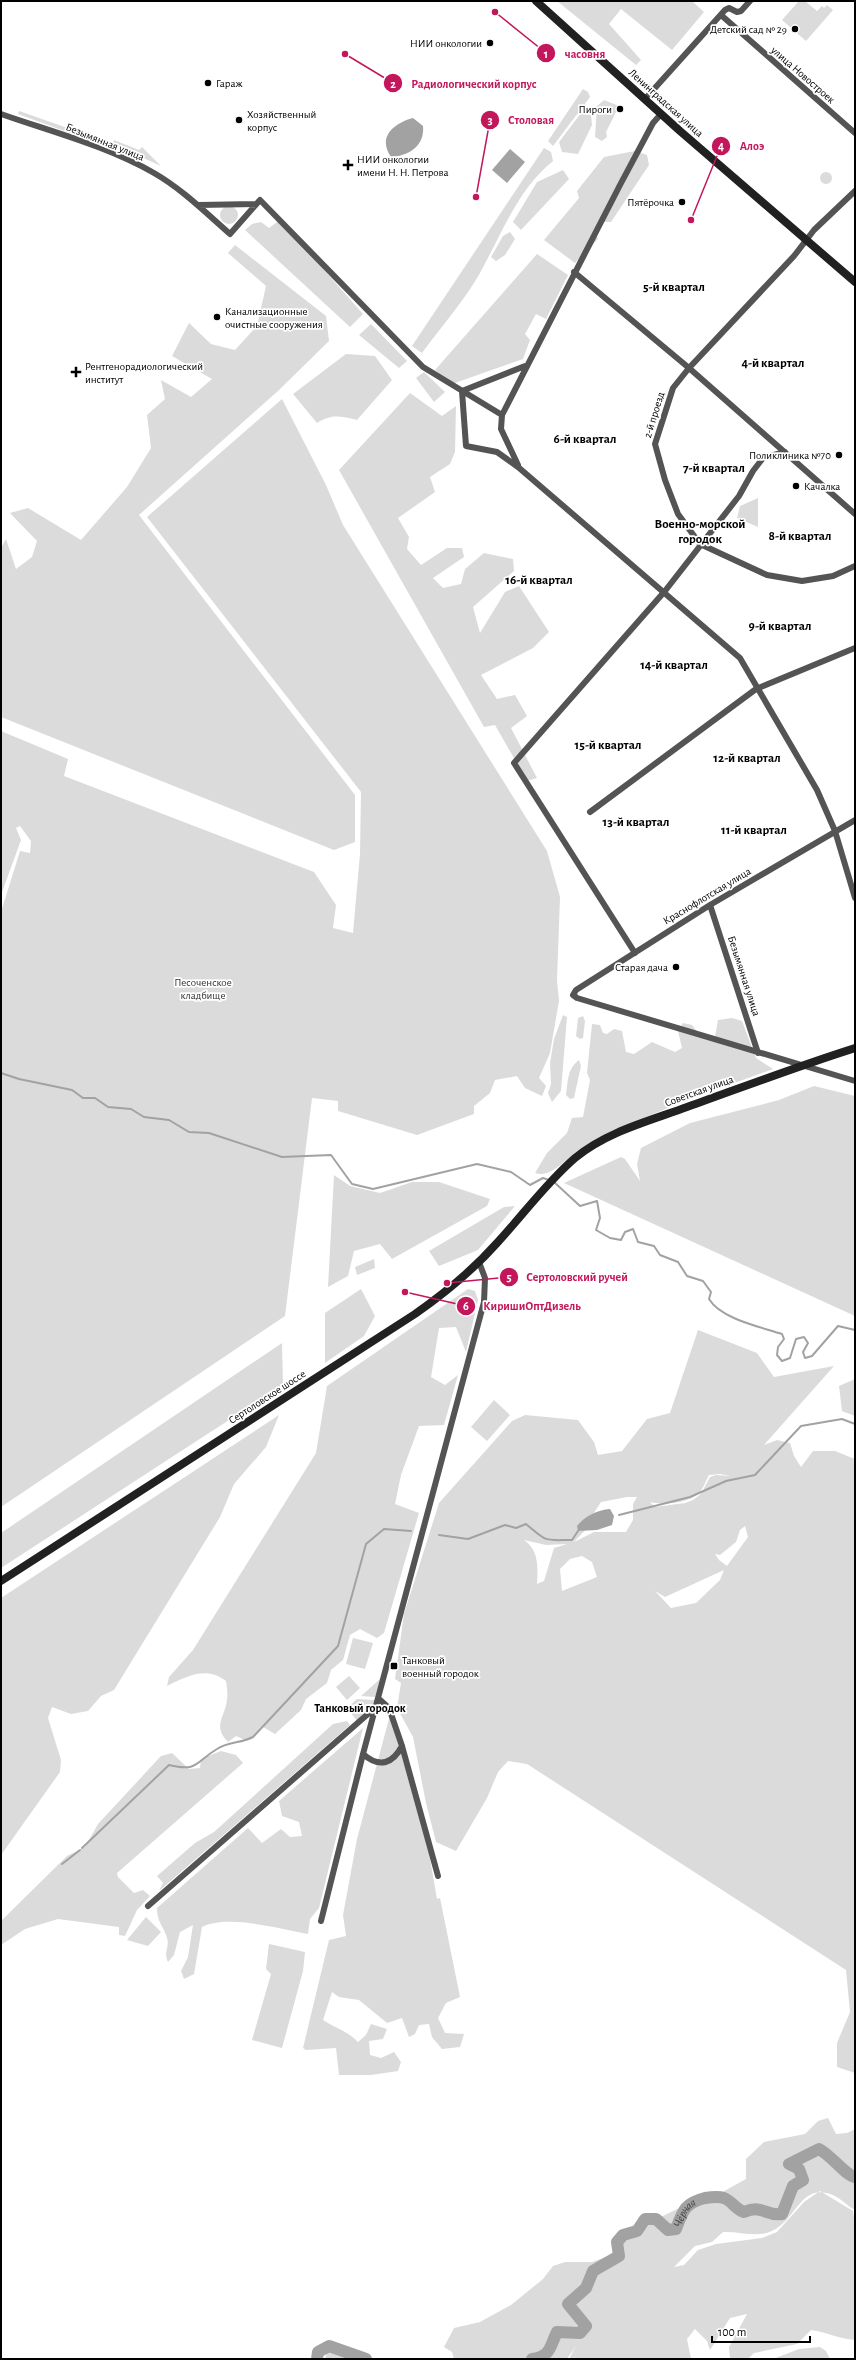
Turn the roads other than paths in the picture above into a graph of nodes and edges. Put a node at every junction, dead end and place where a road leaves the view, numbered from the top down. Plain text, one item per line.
1 (536, 1) edge
2 (750, 1) edge
3 (721, 15) junction
4 (644, 99) junction
5 (1, 114) edge
6 (661, 114) junction
7 (855, 133) edge
8 (855, 191) edge
9 (256, 204) junction
10 (198, 206) junction
11 (806, 240) junction
12 (574, 272) junction
13 (855, 282) edge
14 (525, 366) junction
15 (689, 368) junction
16 (462, 391) junction
17 (502, 415) junction
18 (785, 452) junction
19 (518, 467) junction
20 (855, 514) edge
21 (700, 544) junction
22 (855, 566) edge
23 (665, 591) junction
24 (855, 648) edge
25 (756, 689) junction
26 (590, 812) dead end
27 (855, 820) edge
28 (835, 831) junction
29 (855, 898) edge
30 (710, 905) junction
31 (635, 953) junction
32 (855, 1048) edge
33 (758, 1053) junction
34 (800, 1065) junction
35 (855, 1081) edge
36 (541, 1194) joint
37 (479, 1262) junction
38 (1, 1581) edge
39 (379, 1699) junction
40 (377, 1707) junction
41 (402, 1746) junction
42 (363, 1754) junction
43 (438, 1876) dead end
44 (148, 1906) dead end
45 (321, 1921) dead end

1 - 4 main road, Ленинградская улица
2 - 3 street
3 - 4 street
3 - 7 street, улица Новостроек
4 - 6 main road, Ленинградская улица
5 - 10 street, Безымянная улица
6 - 11 main road, Ленинградская улица
6 - 12 street
8 - 11 street, 2-й проезд
9 - 10 street
9 - 10 street, Безымянная улица
9 - 16 street
11 - 13 main road, Ленинградская улица
11 - 15 street, 2-й проезд
12 - 14 street
12 - 15 street
14 - 16 street
14 - 17 street
15 - 18 street
15 - 21 street, 2-й проезд
16 - 17 street
16 - 19 street
17 - 19 street
18 - 20 street
18 - 21 street
19 - 23 street
21 - 22 street, 2-й проезд
21 - 23 street
23 - 25 street
23 - 31 street
24 - 25 street
25 - 26 street
25 - 28 street
27 - 28 street, Краснофлотская улица
28 - 29 street
28 - 30 street, Краснофлотская улица
30 - 31 street, Краснофлотская улица
30 - 33 street, Безымянная улица
31 - 33 street, Краснофлотская улица
32 - 34 main road, Советская улица
33 - 34 street
34 - 35 street
34 - 36 main road, Советская улица
36 - 37 main road, Сертоловское шоссе
37 - 38 main road, Сертоловское шоссе
37 - 39 street
39 - 40 street
39 - 41 street
40 - 42 street
40 - 44 street
41 - 42 street
41 - 43 street
42 - 45 street

